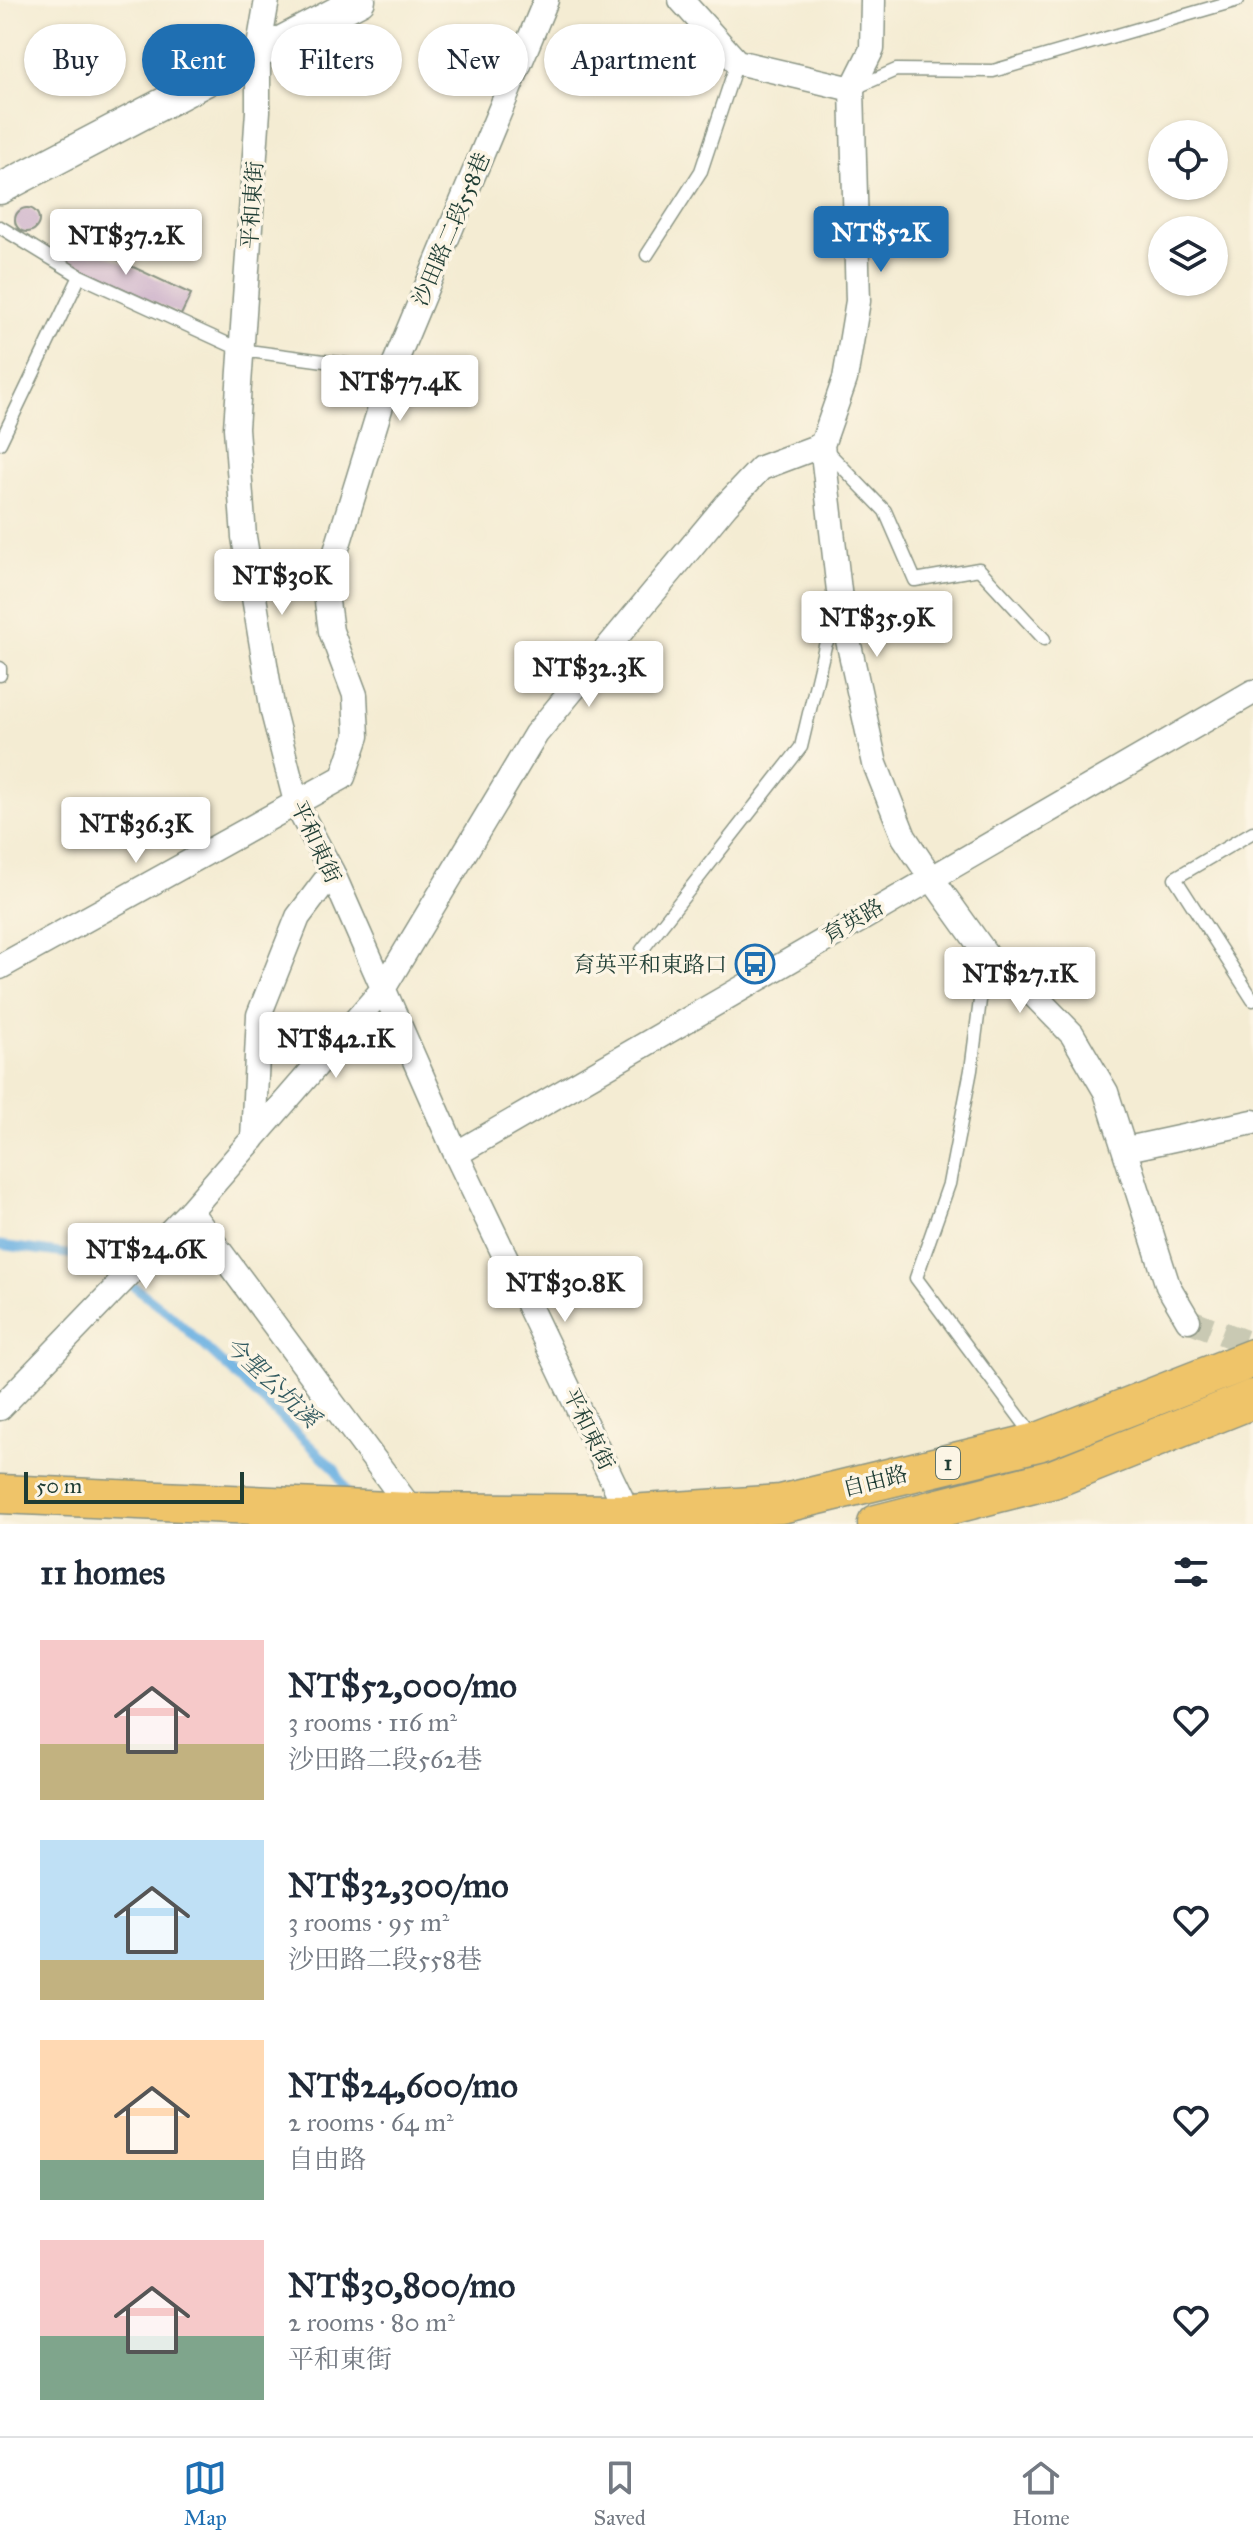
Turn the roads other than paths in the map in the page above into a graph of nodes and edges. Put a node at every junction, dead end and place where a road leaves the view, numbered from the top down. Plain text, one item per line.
1 (267, 0) edge
2 (360, 0) edge
3 (546, 0) edge
4 (681, 0) edge
5 (873, 0) edge
6 (1238, 0) edge
7 (258, 52) junction
8 (737, 62) junction
9 (852, 89) junction
10 (0, 189) edge
11 (0, 227) edge
12 (647, 255) dead end
13 (80, 276) junction
14 (241, 350) junction
15 (392, 370) junction
16 (0, 443) edge
17 (822, 445) junction
18 (841, 608) junction
19 (1044, 639) dead end
20 (0, 668) edge
21 (0, 675) edge
22 (1253, 692) edge
23 (297, 806) junction
24 (1253, 832) edge
25 (332, 872) junction
26 (930, 876) junction
27 (642, 950) dead end
28 (986, 954) junction
29 (0, 967) edge
30 (383, 989) junction
31 (1253, 1000) edge
32 (1253, 1109) edge
33 (1253, 1122) edge
34 (1222, 1130) junction
35 (253, 1139) junction
36 (1127, 1149) junction
37 (456, 1154) junction
38 (190, 1211) junction
39 (1188, 1320) tunnel mouth
40 (1253, 1358) edge
41 (1253, 1399) edge
42 (0, 1408) edge
43 (1038, 1442) junction
44 (0, 1494) edge
45 (418, 1518) edge
46 (632, 1519) edge
47 (877, 1524) edge

1 - 7 street, 平和東街
2 - 7 street
3 - 15 street, 沙田路二段558巷
4 - 8 street
5 - 9 street
6 - 9 lane
7 - 10 street
7 - 14 street, 平和東街
8 - 9 street
8 - 12 lane
9 - 17 street
11 - 13 lane
13 - 14 lane
13 - 16 lane
14 - 15 lane
14 - 23 street, 平和東街
15 - 23 street, 沙田路二段558巷
17 - 18 street
17 - 19 lane
17 - 30 street
18 - 26 street
18 - 27 lane
20 - 21 lane
22 - 26 street, 育英路
23 - 25 street, 平和東街
23 - 29 street, 沙田路二段558巷
24 - 31 lane
25 - 30 street, 平和東街
25 - 35 street
26 - 28 street
26 - 37 street, 育英路
28 - 36 street
28 - 43 lane
30 - 35 street
30 - 37 street, 平和東街
32 - 34 lane
33 - 34 street
34 - 36 street
35 - 38 street
36 - 39 street
37 - 46 street, 平和東街
38 - 42 street
38 - 45 street
40 - 43 main road, 自由路 / 1
41 - 47 main road, 自由路 / 1
43 - 46 main road, 自由路 / 1
44 - 45 main road, 自由路 / 1
45 - 46 main road, 自由路 / 1

